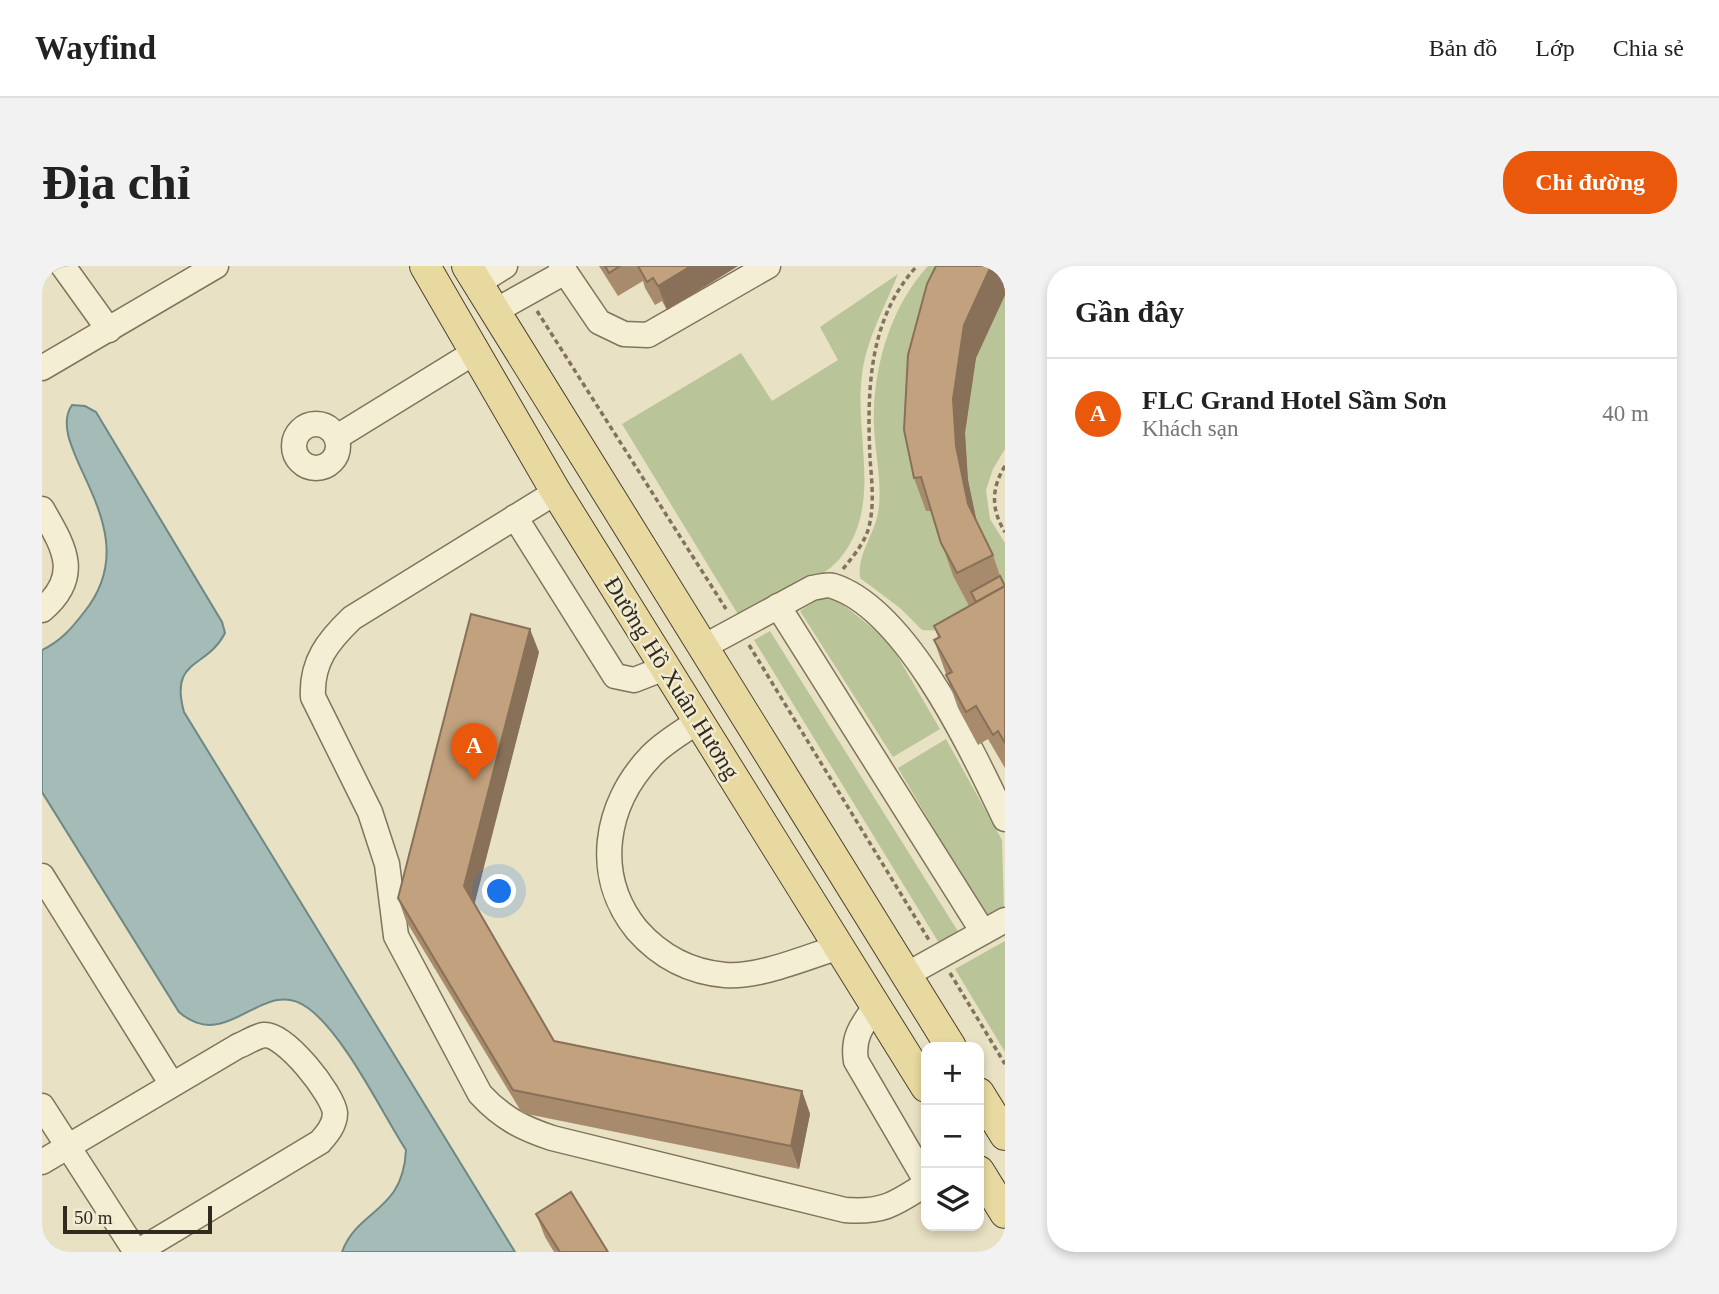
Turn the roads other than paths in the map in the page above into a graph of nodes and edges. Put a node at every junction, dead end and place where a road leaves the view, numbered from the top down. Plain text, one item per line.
1 (63, 266) edge
2 (216, 266) edge
3 (425, 266) edge
4 (505, 266) edge
5 (768, 266) edge
6 (563, 269) edge
7 (472, 274) edge
8 (495, 311) junction
9 (109, 330) junction
10 (475, 352) junction
11 (42, 368) edge
12 (337, 436) dead end
13 (556, 492) junction
14 (42, 509) edge
15 (515, 517) junction
16 (778, 606) junction
17 (42, 610) edge
18 (703, 647) junction
19 (665, 668) junction
20 (698, 721) junction
21 (1005, 819) edge
22 (42, 876) edge
23 (1005, 920) edge
24 (983, 933) junction
25 (839, 947) junction
26 (906, 975) junction
27 (876, 1006) junction
28 (948, 1042) edge
29 (921, 1079) edge
30 (171, 1083) junction
31 (984, 1101) edge
32 (42, 1106) edge
33 (1005, 1135) edge
34 (67, 1146) junction
35 (42, 1162) edge
36 (921, 1174) edge
37 (984, 1179) edge
38 (921, 1186) edge
39 (1005, 1213) edge
40 (137, 1252) edge

1 - 9 street
2 - 9 street
3 - 10 main road, Đường Hồ Xuân Hương
4 - 7 street
5 - 6 street
6 - 8 street
7 - 8 main road, Đường Hồ Xuân Hương
8 - 18 main road, Đường Hồ Xuân Hương
9 - 11 street
10 - 12 street
10 - 13 main road, Đường Hồ Xuân Hương
13 - 15 street
13 - 19 main road, Đường Hồ Xuân Hương
14 - 17 street
15 - 19 street
15 - 38 street
16 - 18 street
16 - 21 street
16 - 24 street
18 - 26 main road, Đường Hồ Xuân Hương
19 - 20 main road, Đường Hồ Xuân Hương
20 - 25 main road, Đường Hồ Xuân Hương
20 - 25 street
22 - 30 street
23 - 24 street
24 - 26 street
25 - 27 main road, Đường Hồ Xuân Hương
26 - 28 main road, Đường Hồ Xuân Hương
27 - 29 main road, Đường Hồ Xuân Hương
27 - 36 street
30 - 34 street
30 - 40 street
31 - 33 main road
32 - 34 street
34 - 35 street
34 - 40 street
37 - 39 main road

